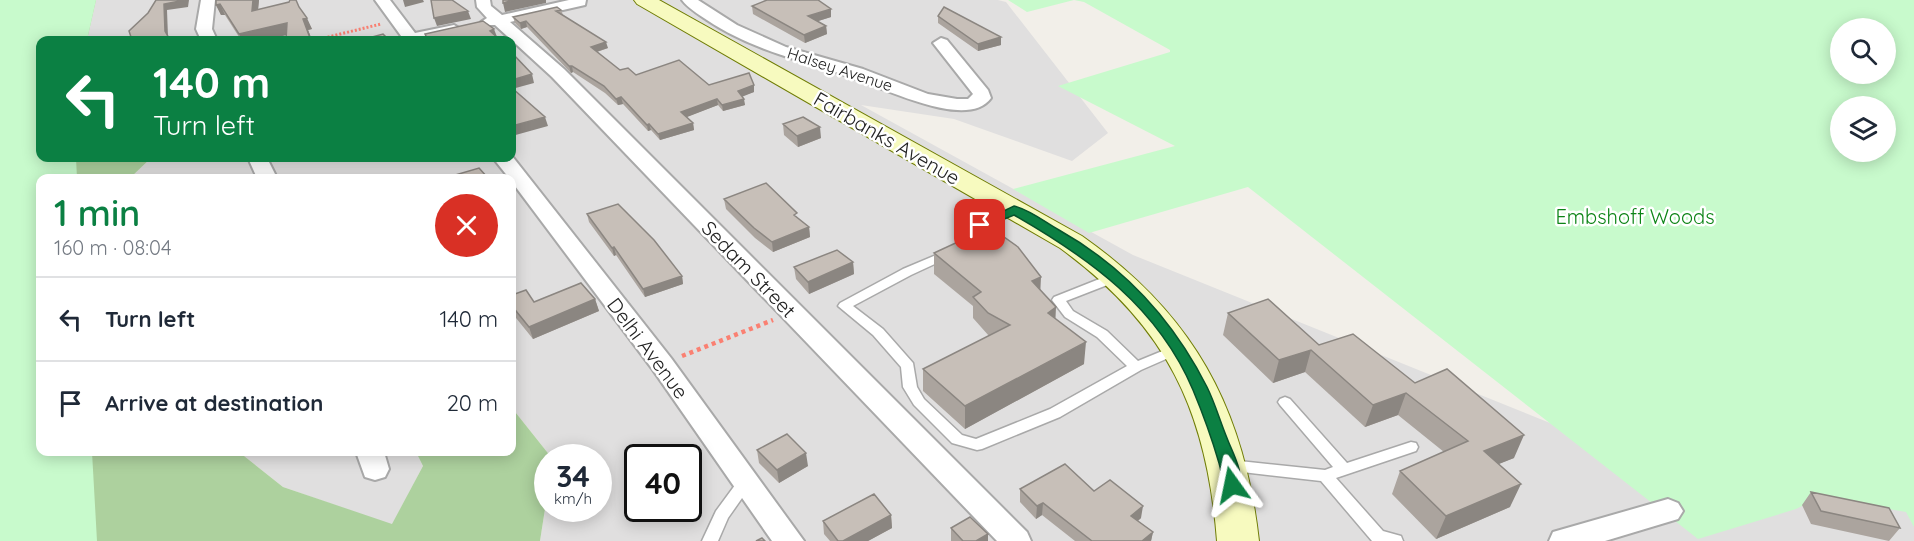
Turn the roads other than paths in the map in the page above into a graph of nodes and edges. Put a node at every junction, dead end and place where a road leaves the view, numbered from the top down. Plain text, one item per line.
1 (208, 0) edge
2 (483, 0) edge
3 (385, 1) edge
4 (580, 2) dead end
5 (675, 5) edge
6 (499, 19) junction
7 (207, 36) edge
8 (409, 36) edge
9 (429, 36) edge
10 (941, 43) dead end
11 (506, 162) edge
12 (515, 174) edge
13 (516, 175) edge
14 (1014, 210) junction
15 (1116, 277) junction
16 (1177, 349) junction
17 (1136, 367) junction
18 (1285, 402) dead end
19 (1411, 447) dead end
20 (1229, 466) junction
21 (1343, 469) junction
22 (1325, 476) junction
23 (746, 481) junction
24 (1668, 511) dead end
25 (710, 541) edge
26 (789, 541) edge
27 (1016, 541) edge
28 (1238, 541) edge
29 (1395, 541) edge
30 (1564, 541) edge

1 - 7 street
2 - 6 street, Sedam Street
3 - 8 street
4 - 6 street
5 - 10 street, Halsey Avenue
5 - 14 street, Fairbanks Avenue
6 - 9 street
6 - 27 street, Sedam Street
11 - 12 street, Delhi Avenue
13 - 23 street, Delhi Avenue
14 - 15 street, Fairbanks Avenue
14 - 17 lane
15 - 16 street, Fairbanks Avenue
15 - 17 lane
16 - 17 lane
16 - 20 street, Fairbanks Avenue
18 - 21 lane
19 - 21 lane
20 - 22 lane
20 - 28 street, Fairbanks Avenue
21 - 22 lane
22 - 29 lane
23 - 25 lane
23 - 26 street, Delhi Avenue
24 - 30 street

